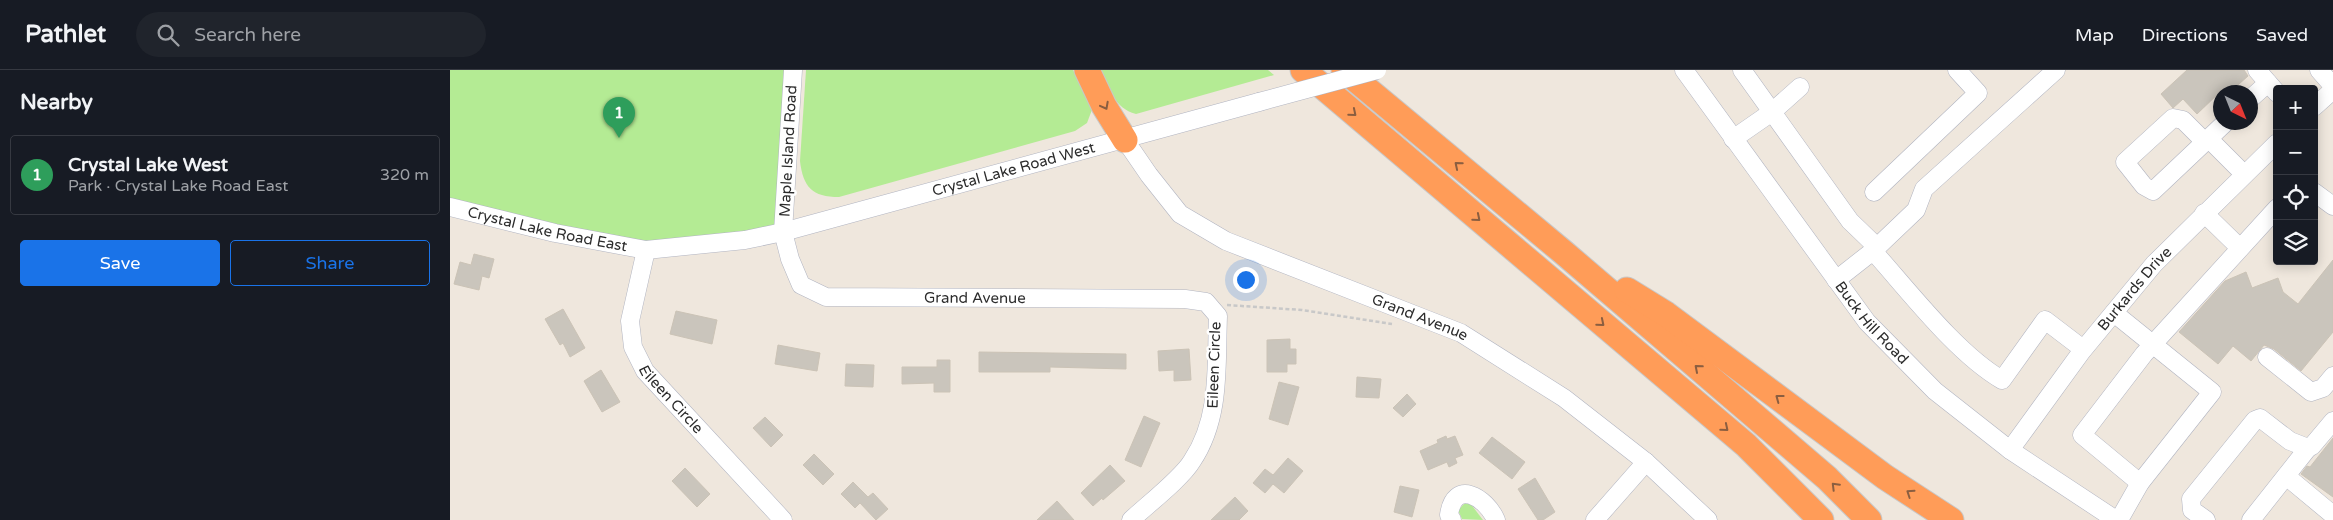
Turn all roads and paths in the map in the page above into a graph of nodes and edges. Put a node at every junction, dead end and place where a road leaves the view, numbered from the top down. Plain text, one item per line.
1 (793, 70) edge
2 (1087, 70) edge
3 (1302, 70) edge
4 (1344, 70) edge
5 (1377, 70) edge
6 (1684, 70) edge
7 (1742, 70) edge
8 (1957, 70) edge
9 (2056, 70) edge
10 (2319, 70) edge
11 (2267, 82) edge
12 (2333, 86) edge
13 (1800, 87) dead end
14 (2333, 90) edge
15 (2258, 91) edge
16 (2318, 103) edge
17 (1772, 112) junction
18 (2218, 130) edge
19 (1733, 139) junction
20 (1125, 140) junction
21 (2273, 147) edge
22 (2244, 174) junction
23 (1874, 192) dead end
24 (2318, 195) edge
25 (2333, 206) edge
26 (450, 207) edge
27 (2273, 212) edge
28 (2204, 213) junction
29 (784, 232) junction
30 (2240, 248) junction
31 (1875, 249) junction
32 (646, 250) junction
33 (1563, 252) junction
34 (1836, 280) junction
35 (1209, 306) junction
36 (2114, 313) junction
37 (1392, 324) dead end
38 (2154, 344) junction
39 (2084, 349) junction
40 (2267, 357) dead end
41 (2333, 376) edge
42 (2333, 421) edge
43 (2308, 448) junction
44 (2010, 450) junction
45 (1646, 462) junction
46 (2286, 476) junction
47 (2140, 483) junction
48 (2333, 515) edge
49 (783, 520) edge
50 (1131, 520) edge
51 (1452, 520) edge
52 (1496, 520) edge
53 (1595, 520) edge
54 (1708, 520) edge
55 (1821, 520) edge
56 (1869, 520) edge
57 (1951, 520) edge
58 (2117, 520) edge
59 (2206, 520) edge
60 (2251, 520) edge

1 - 29 street, Maple Island Road
2 -> 20 highway
3 -> 55 highway
33 -> 4 highway
5 - 20 street, Crystal Lake Road West, bridge
6 - 19 street, Buck Hill Road
7 - 17 street
8 - 23 street
9 - 31 street
10 - 12 street
11 - 15 street
13 - 17 street
14 - 16 street
17 - 19 street
17 - 31 street
18 - 22 street
19 - 34 street, Buck Hill Road
20 - 29 street, Crystal Lake Road West
20 - 45 street, Grand Avenue
21 - 22 street, Burkards Drive
22 - 28 street, Burkards Drive
24 - 25 street
26 - 32 street, Crystal Lake Road East
27 - 30 street
28 - 30 street
28 - 36 street, Burkards Drive
29 - 32 street, Crystal Lake Road West
29 - 35 street, Grand Avenue
30 - 38 street
31 - 34 street
31 - 39 street
32 - 49 street, Eileen Circle
56 -> 33 highway
57 -> 33 highway
34 - 44 street, Buck Hill Road
35 - 37 path
35 - 50 street, Eileen Circle
36 - 38 street
36 - 39 street, Burkards Drive
38 - 47 street
38 - 47 street
39 - 44 street, Burkards Drive
40 - 41 street
42 - 43 street
43 - 46 street
43 - 59 street
44 - 58 street, Buck Hill Road
45 - 53 street
45 - 54 street, Grand Avenue
46 - 48 street
46 - 60 street
47 - 58 street
51 - 52 street

